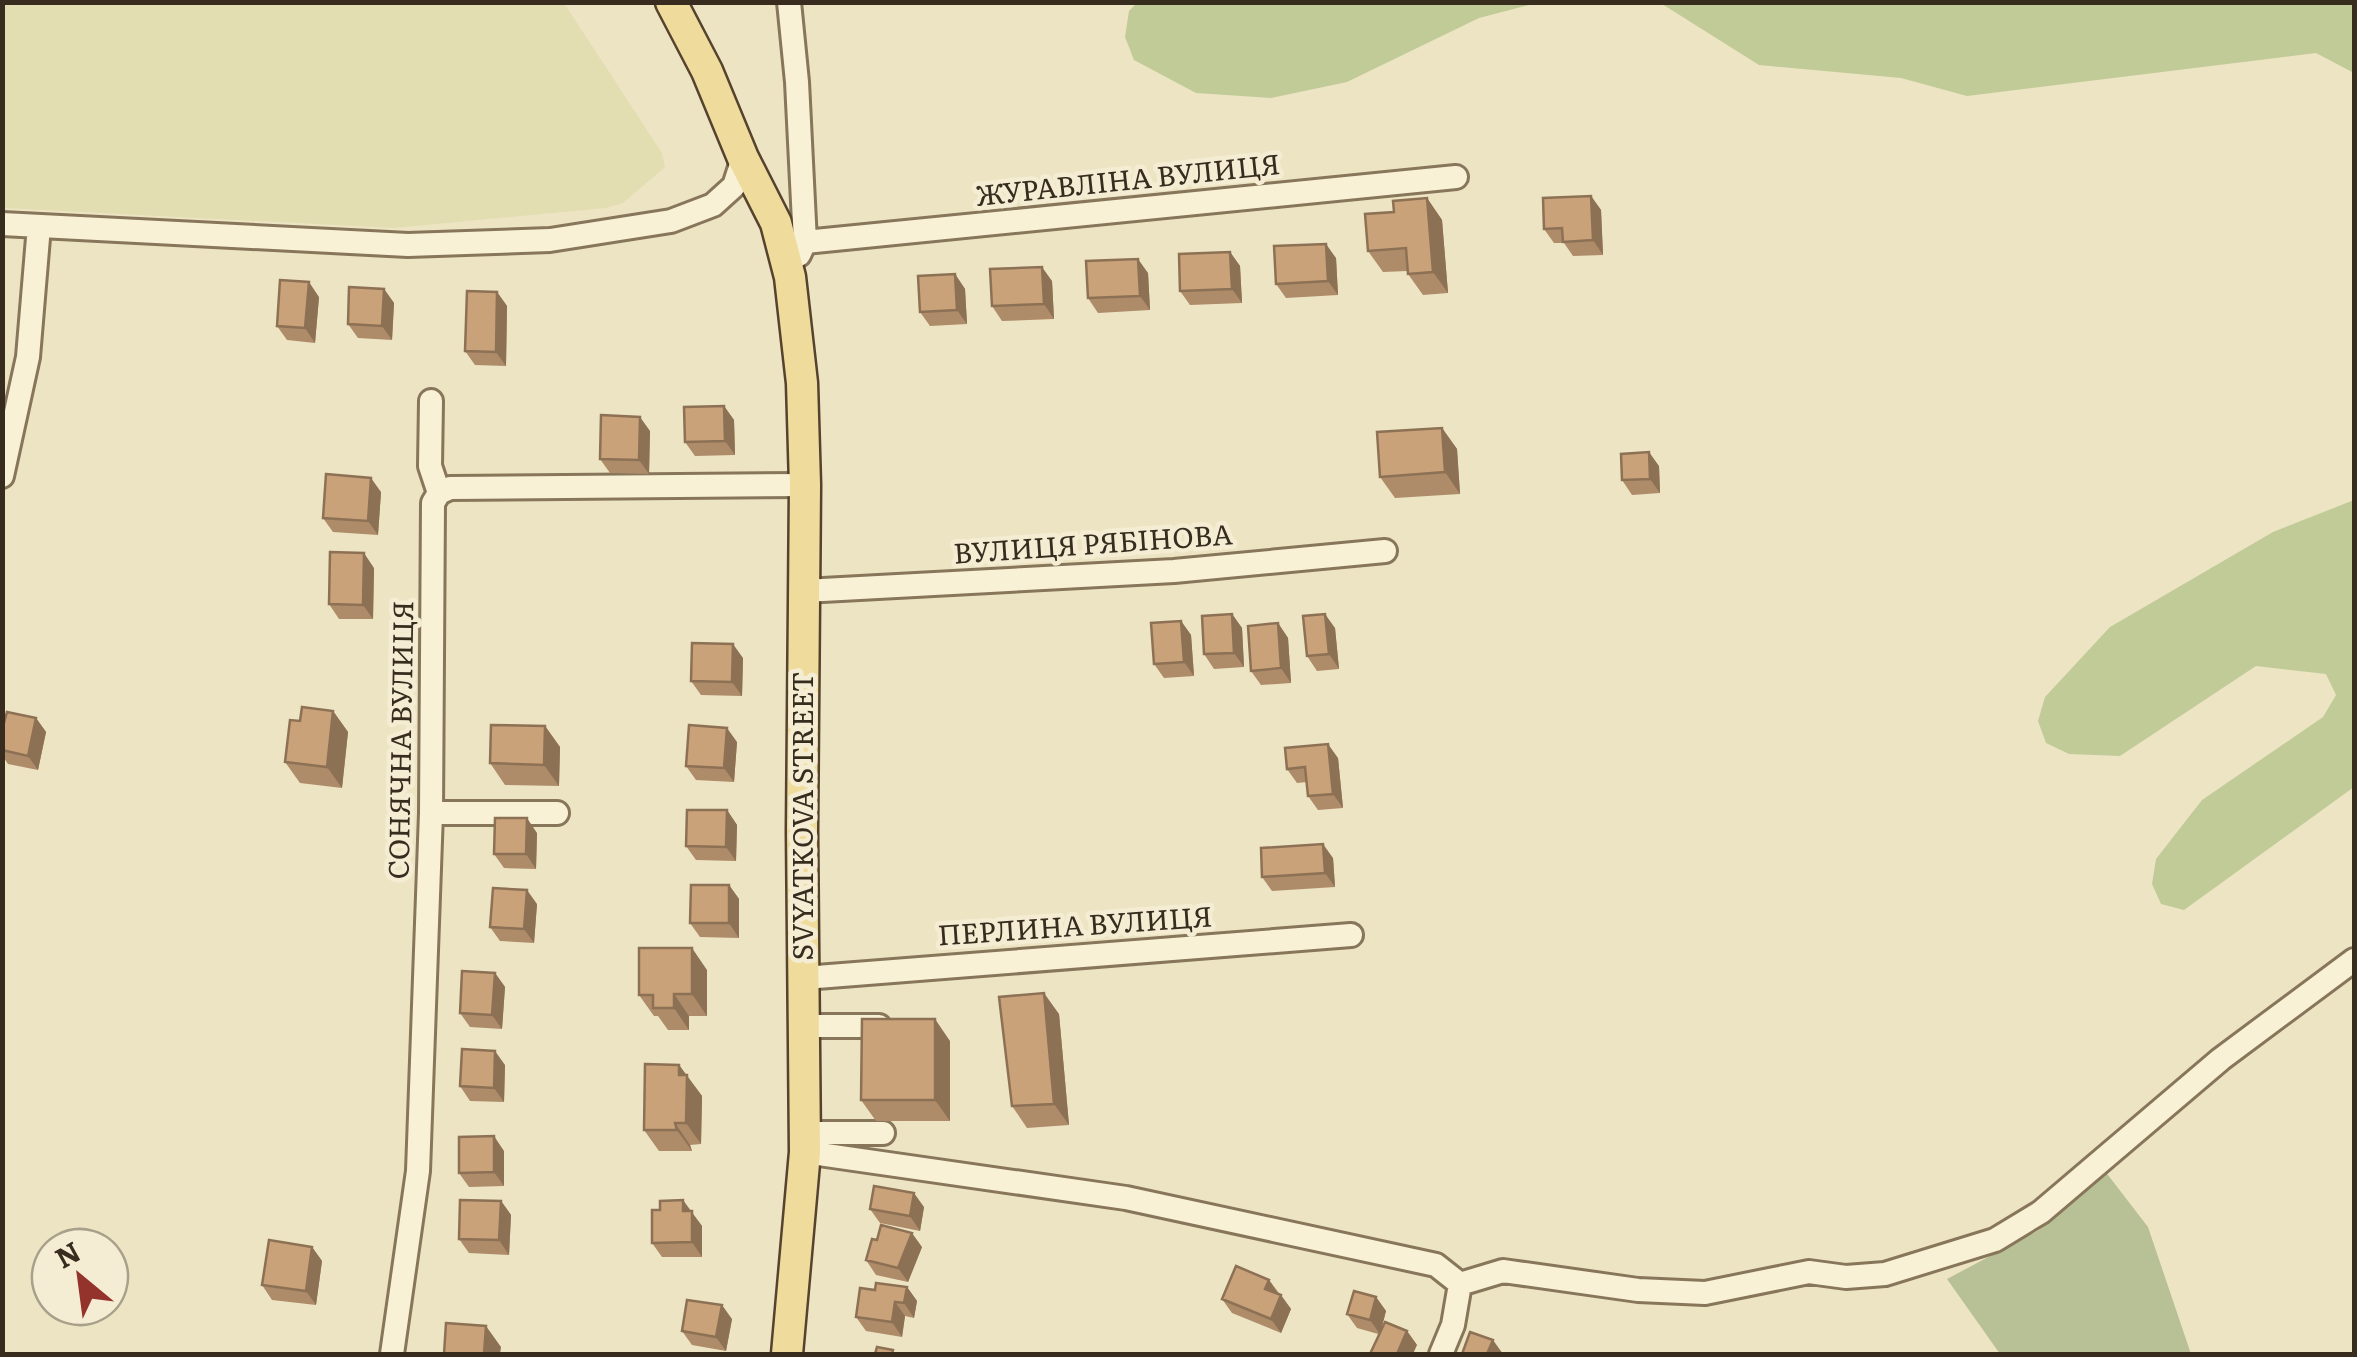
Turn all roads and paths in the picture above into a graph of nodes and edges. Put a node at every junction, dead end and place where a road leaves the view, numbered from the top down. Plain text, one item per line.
1 (670, 2) edge
2 (788, 2) edge
3 (743, 158) junction
4 (1456, 177) dead end
5 (2, 224) edge
6 (39, 226) junction
7 (805, 242) junction
8 (790, 277) junction
9 (431, 401) dead end
10 (2, 476) edge
11 (805, 485) junction
12 (438, 493) junction
13 (1385, 552) dead end
14 (804, 591) junction
15 (431, 813) junction
16 (558, 813) dead end
17 (1351, 934) dead end
18 (2354, 960) edge
19 (804, 978) junction
20 (804, 1026) junction
21 (879, 1026) edge
22 (883, 1133) dead end
23 (805, 1143) junction
24 (1460, 1284) junction
25 (392, 1354) edge
26 (788, 1354) edge
27 (1441, 1354) edge

1 - 3 main road, SVYATKOVA STREET
2 - 7 street
3 - 6 street
3 - 8 main road, SVYATKOVA STREET
4 - 7 street, ЖУРАВЛІНА ВУЛИЦЯ
5 - 6 street
6 - 10 street
7 - 8 street
8 - 11 main road, SVYATKOVA STREET
9 - 12 street, СОНЯЧНА ВУЛИЦЯ
11 - 12 street
11 - 14 main road, SVYATKOVA STREET
12 - 15 street, СОНЯЧНА ВУЛИЦЯ
13 - 14 street, ВУЛИЦЯ РЯБІНОВА
14 - 19 main road, SVYATKOVA STREET
15 - 16 street
15 - 25 street, СОНЯЧНА ВУЛИЦЯ
17 - 19 street, ПЕРЛИНА ВУЛИЦЯ
18 - 24 street
19 - 20 main road, SVYATKOVA STREET
20 - 21 street
20 - 23 main road, SVYATKOVA STREET
22 - 23 street
23 - 24 street
23 - 26 main road, SVYATKOVA STREET
24 - 27 street

